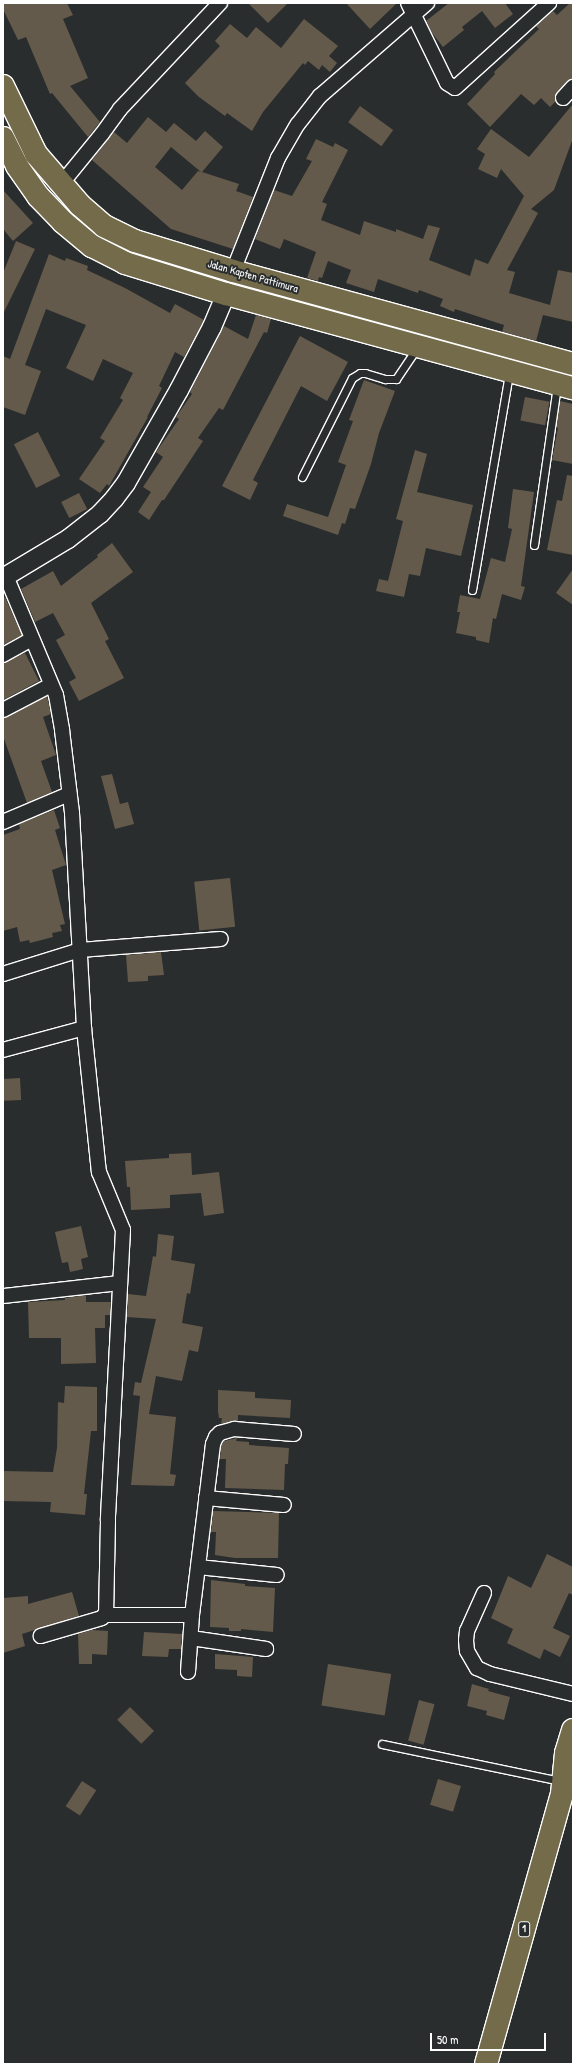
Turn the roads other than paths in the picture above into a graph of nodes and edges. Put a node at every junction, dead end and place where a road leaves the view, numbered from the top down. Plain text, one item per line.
1 (220, 3) edge
2 (427, 3) edge
3 (549, 3) edge
4 (412, 8) edge
5 (3, 86) edge
6 (573, 87) edge
7 (563, 98) dead end
8 (3, 138) edge
9 (62, 183) junction
10 (233, 271) junction
11 (226, 294) junction
12 (392, 315) junction
13 (381, 336) junction
14 (418, 346) junction
15 (573, 364) edge
16 (509, 371) junction
17 (565, 386) edge
18 (302, 477) dead end
19 (534, 545) dead end
20 (4, 577) edge
21 (472, 590) dead end
22 (32, 639) junction
23 (3, 655) edge
24 (51, 685) junction
25 (3, 710) edge
26 (69, 794) junction
27 (3, 822) edge
28 (221, 939) dead end
29 (80, 950) junction
30 (3, 974) edge
31 (84, 1028) junction
32 (3, 1050) edge
33 (119, 1283) junction
34 (3, 1296) edge
35 (294, 1434) dead end
36 (206, 1498) junction
37 (284, 1505) dead end
38 (198, 1567) junction
39 (277, 1575) dead end
40 (484, 1593) dead end
41 (105, 1615) junction
42 (192, 1615) junction
43 (41, 1636) dead end
44 (191, 1638) junction
45 (266, 1649) dead end
46 (188, 1672) dead end
47 (573, 1694) edge
48 (573, 1730) edge
49 (382, 1744) dead end
50 (566, 1784) edge
51 (486, 2064) edge

1 - 9 street
2 - 4 street
3 - 4 street
4 - 10 street
5 - 9 main road, Jalan Kapten Pattimura
6 - 7 street
8 - 11 main road
9 - 10 main road, Jalan Kapten Pattimura
10 - 12 main road, Jalan Kapten Pattimura
11 - 13 main road
11 - 20 street
12 - 13 main road
12 - 15 main road, Jalan Kapten Pattimura
13 - 14 main road
14 - 16 main road
14 - 18 lane
16 - 17 main road
16 - 21 lane
17 - 19 lane
20 - 22 street
22 - 23 street
22 - 24 street
24 - 25 street
24 - 26 street
26 - 27 street
26 - 29 street
28 - 29 street
29 - 30 street
29 - 31 street
31 - 32 street
31 - 33 street
33 - 34 street
33 - 41 street
35 - 36 street
36 - 37 street
36 - 38 street
38 - 39 street
38 - 42 street
40 - 47 street
41 - 42 street
41 - 43 street
42 - 44 street
44 - 45 street
44 - 46 street
48 - 50 main road, 1
49 - 50 lane
50 - 51 main road, 1

